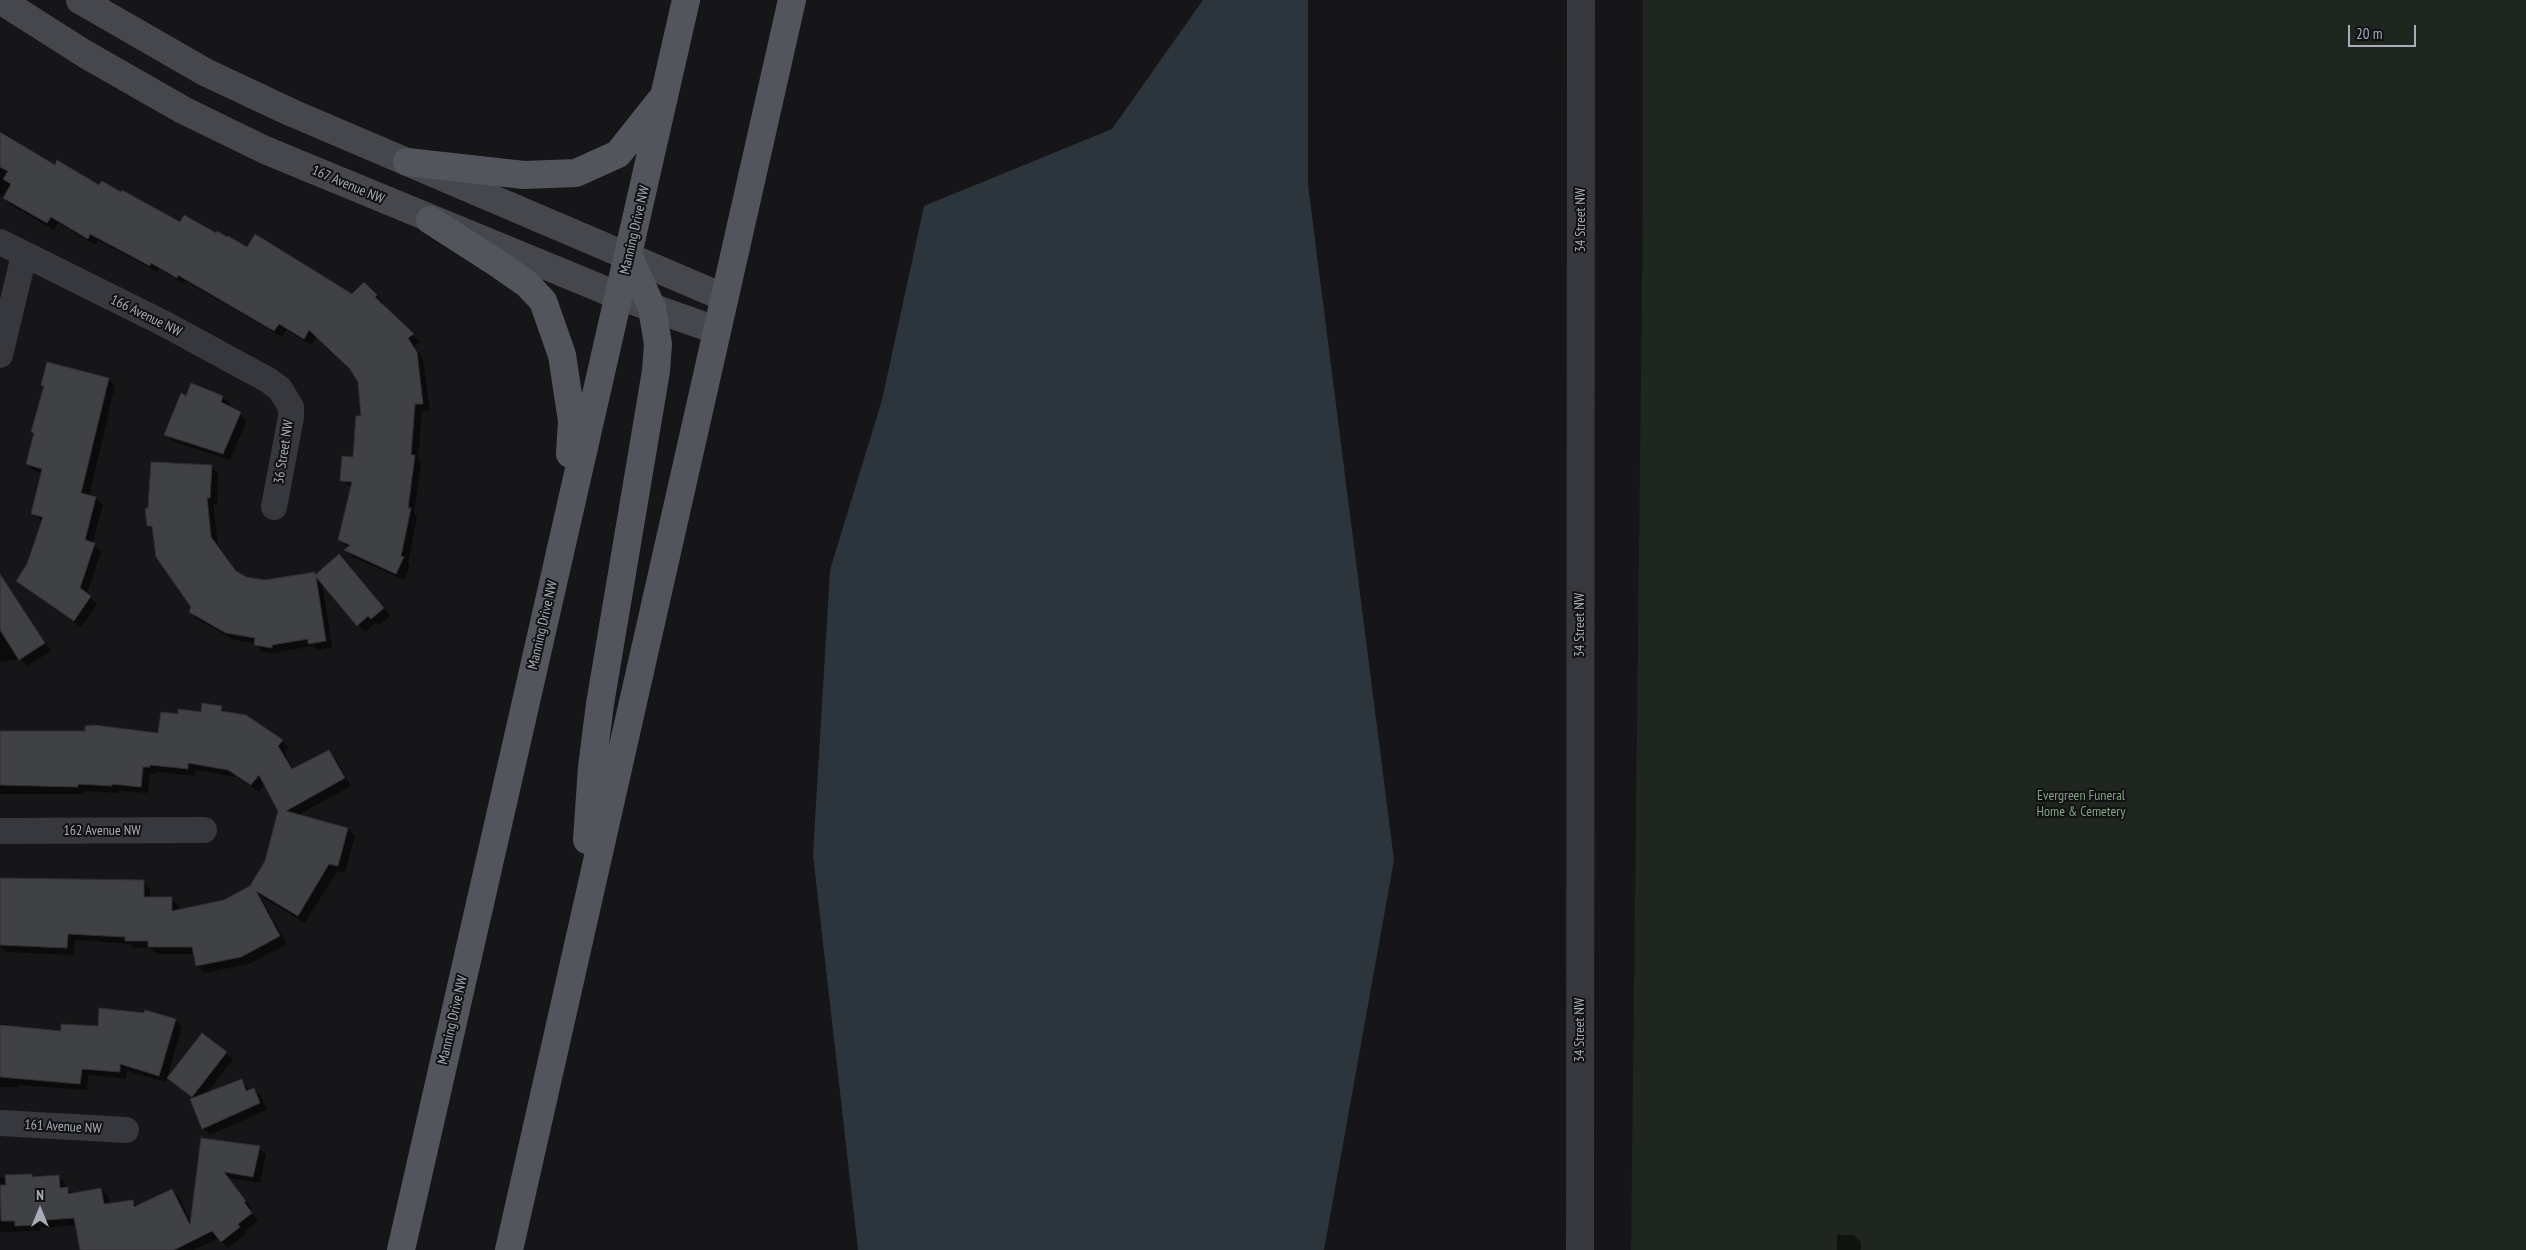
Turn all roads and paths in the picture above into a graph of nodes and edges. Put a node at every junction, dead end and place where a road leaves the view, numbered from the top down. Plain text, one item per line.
1 (0, 0) edge
2 (80, 0) edge
3 (686, 0) edge
4 (792, 0) edge
5 (1581, 0) edge
6 (664, 96) junction
7 (407, 162) junction
8 (430, 220) junction
9 (0, 242) edge
10 (24, 256) junction
11 (629, 257) junction
12 (619, 296) junction
13 (723, 297) junction
14 (652, 308) junction
15 (716, 330) junction
16 (0, 355) edge
17 (287, 397) joint
18 (274, 507) dead end
19 (565, 531) junction
20 (204, 830) dead end
21 (0, 831) edge
22 (581, 924) junction
23 (0, 1123) edge
24 (126, 1130) dead end
25 (401, 1250) edge
26 (509, 1250) edge
27 (1580, 1250) edge

1 - 8 main road, 167 Avenue NW
2 - 7 main road
3 - 6 main road, Manning Drive NW
4 - 13 main road
5 - 27 street, 34 Street NW
6 - 7 main road
6 - 11 main road, Manning Drive NW
7 - 11 main road
8 - 12 main road, 167 Avenue NW
8 - 19 main road
9 - 10 street, 166 Avenue NW
10 - 16 street
10 - 17 street, 166 Avenue NW
11 - 12 main road, Manning Drive NW
11 - 13 main road
11 - 14 main road
12 - 14 main road, 167 Avenue NW
12 - 19 main road, Manning Drive NW
13 - 15 main road
14 - 15 main road, 167 Avenue NW
14 - 22 main road
15 - 22 main road
17 - 18 street, 36 Street NW
19 - 25 main road, Manning Drive NW
20 - 21 street, 162 Avenue NW
22 - 26 main road
23 - 24 street, 161 Avenue NW

